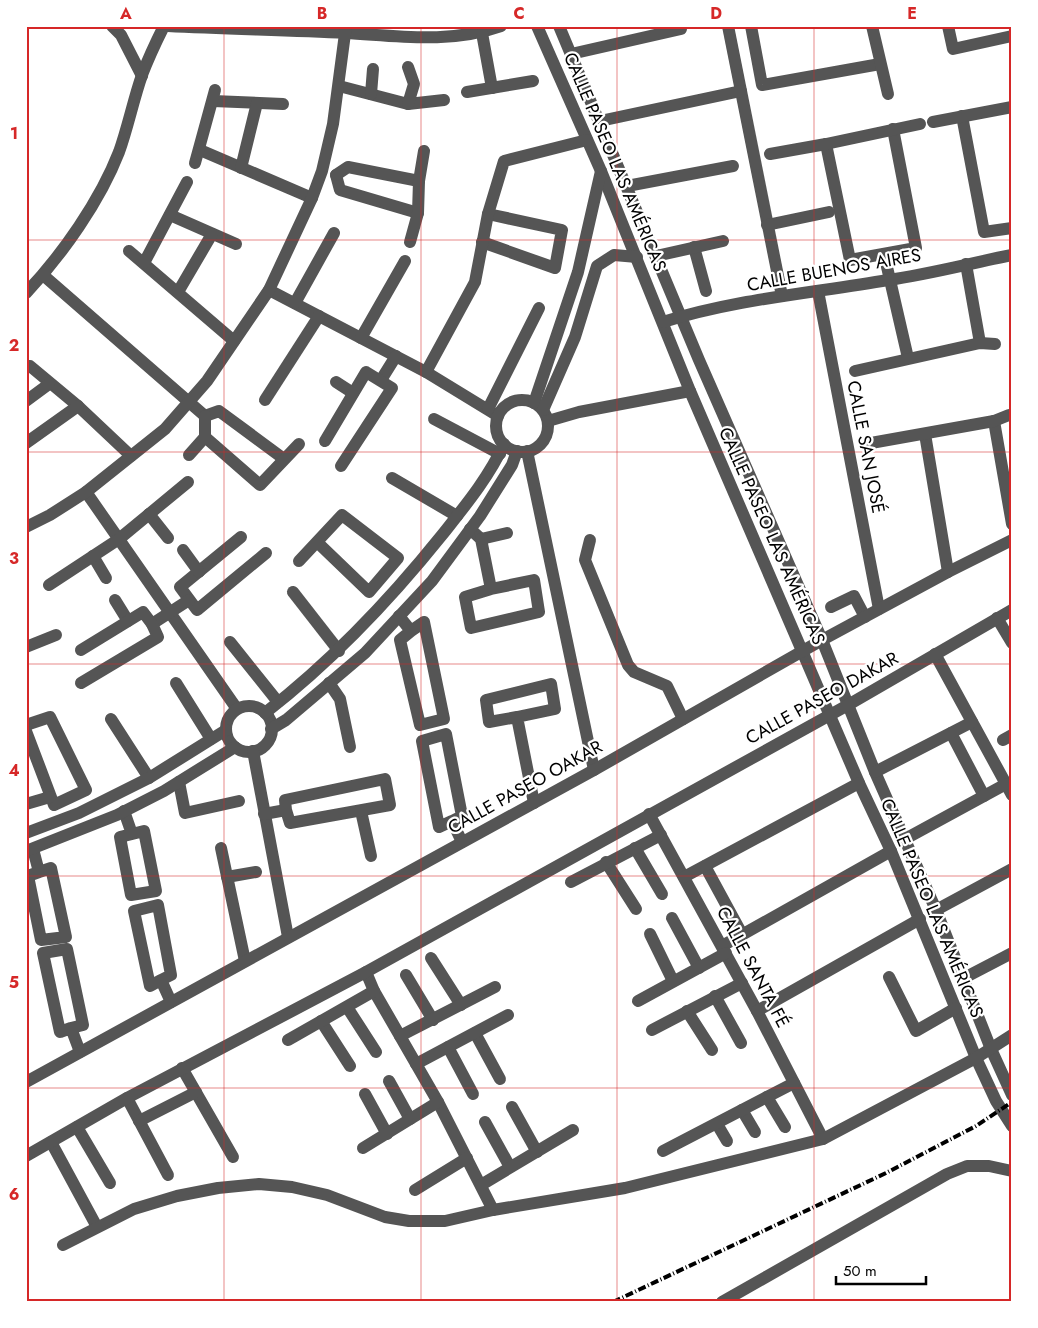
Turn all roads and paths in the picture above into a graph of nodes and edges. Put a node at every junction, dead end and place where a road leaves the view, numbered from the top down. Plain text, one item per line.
1 (112, 26) edge
2 (166, 26) edge
3 (501, 26) edge
4 (537, 26) edge
5 (559, 26) edge
6 (728, 26) edge
7 (751, 26) edge
8 (872, 26) edge
9 (948, 26) edge
10 (680, 29) dead end
11 (346, 30) edge
12 (652, 30) edge
13 (482, 33) junction
14 (1012, 36) edge
15 (571, 54) junction
16 (755, 54) junction
17 (734, 58) junction
18 (880, 64) junction
19 (408, 67) dead end
20 (373, 69) dead end
21 (142, 76) junction
22 (533, 81) dead end
23 (339, 86) junction
24 (492, 88) junction
25 (741, 91) junction
26 (467, 92) dead end
27 (371, 94) junction
28 (888, 94) dead end
29 (444, 100) dead end
30 (591, 101) junction
31 (258, 103) junction
32 (283, 104) dead end
33 (408, 104) junction
34 (573, 107) junction
35 (1012, 107) edge
36 (962, 116) junction
37 (600, 121) junction
38 (893, 129) junction
39 (587, 140) junction
40 (826, 144) junction
41 (200, 150) junction
42 (424, 151) dead end
43 (770, 154) dead end
44 (196, 163) dead end
45 (733, 166) dead end
46 (241, 168) junction
47 (322, 171) junction
48 (601, 171) junction
49 (336, 175) junction
50 (419, 181) junction
51 (187, 182) dead end
52 (627, 186) junction
53 (312, 198) junction
54 (829, 212) dead end
55 (418, 213) junction
56 (488, 214) junction
57 (170, 215) junction
58 (767, 225) junction
59 (1012, 228) edge
60 (212, 234) junction
61 (334, 234) dead end
62 (723, 241) dead end
63 (410, 242) dead end
64 (482, 242) junction
65 (236, 244) dead end
66 (694, 247) junction
67 (129, 251) dead end
68 (884, 254) junction
69 (1012, 255) edge
70 (656, 256) junction
71 (636, 257) junction
72 (405, 261) dead end
73 (144, 264) junction
74 (966, 264) junction
75 (43, 276) junction
76 (890, 280) junction
77 (270, 290) junction
78 (818, 290) junction
79 (706, 291) dead end
80 (26, 292) edge
81 (178, 292) junction
82 (782, 296) junction
83 (295, 303) junction
84 (539, 308) dead end
85 (319, 316) junction
86 (681, 316) junction
87 (663, 322) junction
88 (361, 338) junction
89 (234, 341) junction
90 (980, 343) junction
91 (995, 344) dead end
92 (396, 356) junction
93 (908, 358) junction
94 (30, 366) dead end
95 (855, 371) dead end
96 (426, 372) junction
97 (381, 380) junction
98 (336, 382) dead end
99 (50, 384) junction
100 (690, 391) junction
101 (353, 393) junction
102 (265, 400) dead end
103 (26, 401) edge
104 (188, 403) junction
105 (78, 406) junction
106 (541, 411) junction
107 (493, 413) junction
108 (1009, 415) dead end
109 (205, 416) junction
110 (434, 419) dead end
111 (994, 420) junction
112 (925, 434) junction
113 (205, 438) junction
114 (324, 441) dead end
115 (26, 443) edge
116 (871, 443) dead end
117 (299, 444) dead end
118 (502, 449) junction
119 (522, 451) junction
120 (189, 455) dead end
121 (131, 456) junction
122 (284, 459) junction
123 (342, 466) dead end
124 (392, 478) dead end
125 (188, 482) dead end
126 (86, 492) junction
127 (149, 514) junction
128 (457, 516) junction
129 (1012, 524) edge
130 (26, 527) edge
131 (470, 529) junction
132 (507, 533) dead end
133 (241, 537) dead end
134 (168, 538) dead end
135 (119, 539) junction
136 (481, 540) junction
137 (590, 540) dead end
138 (1012, 540) edge
139 (318, 542) junction
140 (183, 550) dead end
141 (266, 553) dead end
142 (93, 556) junction
143 (299, 561) dead end
144 (199, 572) junction
145 (948, 572) junction
146 (385, 573) junction
147 (106, 578) dead end
148 (49, 585) dead end
149 (399, 587) junction
150 (491, 590) junction
151 (293, 592) dead end
152 (116, 600) dead end
153 (189, 600) junction
154 (832, 608) dead end
155 (879, 609) junction
156 (1012, 610) edge
157 (170, 614) junction
158 (399, 616) junction
159 (865, 617) junction
160 (998, 618) junction
161 (128, 621) junction
162 (152, 624) junction
163 (411, 631) junction
164 (56, 635) dead end
165 (822, 640) junction
166 (230, 642) dead end
167 (1012, 643) edge
168 (27, 646) edge
169 (81, 650) dead end
170 (338, 651) junction
171 (803, 651) junction
172 (935, 654) junction
173 (81, 683) dead end
174 (176, 683) dead end
175 (329, 683) junction
176 (278, 702) junction
177 (848, 705) junction
178 (236, 709) junction
179 (265, 712) junction
180 (830, 715) junction
181 (517, 717) junction
182 (111, 719) dead end
183 (682, 719) junction
184 (972, 722) junction
185 (26, 725) edge
186 (272, 729) junction
187 (226, 730) junction
188 (26, 731) edge
189 (951, 733) junction
190 (211, 739) junction
191 (235, 747) junction
192 (350, 747) dead end
193 (253, 751) junction
194 (594, 770) junction
195 (875, 772) junction
196 (149, 778) junction
197 (179, 782) junction
198 (859, 783) junction
199 (1009, 789) edge
200 (50, 796) junction
201 (984, 796) junction
202 (69, 800) junction
203 (238, 801) dead end
204 (534, 803) junction
205 (26, 804) edge
206 (286, 810) junction
207 (124, 811) junction
208 (361, 811) junction
209 (76, 814) junction
210 (264, 814) junction
211 (649, 814) junction
212 (452, 822) junction
213 (26, 832) edge
214 (132, 834) junction
215 (661, 834) junction
216 (905, 839) junction
217 (462, 842) junction
218 (221, 848) dead end
219 (635, 848) junction
220 (30, 850) edge
221 (891, 851) junction
222 (371, 856) dead end
223 (606, 862) junction
224 (705, 866) junction
225 (1012, 869) edge
226 (39, 872) junction
227 (256, 872) dead end
228 (684, 877) junction
229 (227, 878) junction
230 (572, 882) dead end
231 (662, 894) dead end
232 (636, 909) dead end
233 (936, 910) junction
234 (672, 918) dead end
235 (920, 920) junction
236 (650, 934) dead end
237 (742, 934) junction
238 (288, 937) junction
239 (724, 949) junction
240 (1012, 953) edge
241 (432, 958) dead end
242 (245, 961) junction
243 (699, 968) junction
244 (366, 972) junction
245 (406, 975) dead end
246 (889, 976) dead end
247 (964, 978) junction
248 (161, 980) junction
249 (673, 981) junction
250 (742, 983) junction
251 (495, 987) dead end
252 (374, 991) junction
253 (715, 996) junction
254 (171, 1002) junction
255 (638, 1002) dead end
256 (461, 1005) junction
257 (347, 1007) junction
258 (956, 1008) junction
259 (687, 1011) junction
260 (757, 1011) junction
261 (508, 1015) dead end
262 (433, 1020) junction
263 (321, 1021) junction
264 (71, 1028) junction
265 (652, 1030) dead end
266 (475, 1033) junction
267 (1012, 1035) edge
268 (400, 1036) junction
269 (288, 1040) dead end
270 (741, 1043) dead end
271 (448, 1048) junction
272 (991, 1049) junction
273 (712, 1050) dead end
274 (80, 1052) junction
275 (376, 1052) dead end
276 (976, 1058) junction
277 (416, 1064) junction
278 (350, 1066) dead end
279 (182, 1068) junction
280 (500, 1079) dead end
281 (389, 1081) dead end
282 (26, 1082) edge
283 (794, 1082) junction
284 (1010, 1090) edge
285 (196, 1092) junction
286 (365, 1094) dead end
287 (473, 1094) dead end
288 (992, 1094) junction
289 (767, 1097) junction
290 (127, 1098) junction
291 (438, 1102) junction
292 (512, 1107) dead end
293 (742, 1110) junction
294 (410, 1119) junction
295 (1010, 1120) edge
296 (139, 1121) junction
297 (485, 1122) dead end
298 (717, 1124) junction
299 (77, 1127) junction
300 (785, 1127) dead end
301 (573, 1130) dead end
302 (755, 1132) dead end
303 (387, 1134) junction
304 (823, 1139) junction
305 (727, 1141) dead end
306 (51, 1142) junction
307 (363, 1148) dead end
308 (663, 1151) dead end
309 (537, 1152) junction
310 (26, 1156) edge
311 (233, 1156) dead end
312 (467, 1158) junction
313 (510, 1168) junction
314 (1012, 1171) edge
315 (168, 1175) dead end
316 (110, 1184) dead end
317 (481, 1185) junction
318 (415, 1190) dead end
319 (493, 1210) junction
320 (97, 1227) junction
321 (63, 1245) dead end
322 (722, 1302) edge

1 - 21 street
2 - 11 street
2 - 21 street
3 - 13 street
4 - 34 street, CALLE PASEO LAS AMÉRICAS
5 - 15 street, CALLE PASEO LAS AMÉRICAS
6 - 17 street
7 - 16 street
8 - 18 street
9 - 14 street
10 - 12 street
11 - 13 street
11 - 23 street
12 - 15 street
13 - 24 street
15 - 30 street, CALLE PASEO LAS AMÉRICAS
16 - 17 street
16 - 18 street
17 - 25 street
18 - 28 street
19 - 33 street
20 - 27 street
21 - 75 street
22 - 24 street
23 - 27 street
23 - 47 street
24 - 26 street
25 - 37 street
25 - 58 street
27 - 33 street
29 - 33 street
30 - 34 street
30 - 37 street, CALLE PASEO LAS AMÉRICAS
31 - 32 street
31 - 41 street
31 - 46 street
34 - 39 street, CALLE PASEO LAS AMÉRICAS
35 - 36 street
36 - 38 street
36 - 59 street
37 - 52 street, CALLE PASEO LAS AMÉRICAS
38 - 40 street
38 - 68 street
39 - 48 street, CALLE PASEO LAS AMÉRICAS
39 - 56 street
40 - 43 street
40 - 68 street
41 - 44 street
41 - 46 street
42 - 50 street
45 - 52 street
46 - 53 street
47 - 49 street
47 - 53 street
48 - 71 street, CALLE PASEO LAS AMÉRICAS
48 - 106 street
49 - 50 street
49 - 55 street
50 - 55 street
51 - 57 street
52 - 70 street, CALLE PASEO LAS AMÉRICAS
53 - 77 street
54 - 58 street
55 - 63 street
56 - 64 street
56 - 64 street
57 - 60 street
57 - 73 street
58 - 82 street
60 - 65 street
60 - 81 street
61 - 83 street
62 - 66 street
64 - 96 street
66 - 70 street
66 - 79 street
67 - 73 street
68 - 76 street
69 - 74 street, CALLE BUENOS AIRES
70 - 86 street, CALLE PASEO LAS AMÉRICAS
71 - 87 street, CALLE PASEO LAS AMÉRICAS
71 - 106 street
72 - 88 street
73 - 81 street
74 - 76 street, CALLE BUENOS AIRES
74 - 90 street
75 - 80 street
75 - 104 street
76 - 78 street, CALLE BUENOS AIRES
76 - 93 street
77 - 83 street
77 - 89 street
78 - 82 street, CALLE BUENOS AIRES
78 - 155 street, CALLE SAN JOSÉ
81 - 89 street
82 - 86 street, CALLE BUENOS AIRES
83 - 85 street
84 - 107 street
85 - 88 street
85 - 102 street
86 - 87 street, CALLE BUENOS AIRES
86 - 165 street, CALLE PASEO LAS AMÉRICAS
87 - 100 street, CALLE PASEO LAS AMÉRICAS
88 - 92 street
89 - 104 street
90 - 91 street
90 - 93 street
92 - 96 street
92 - 97 street
93 - 95 street
94 - 99 street
96 - 107 street
97 - 101 street
97 - 123 street
98 - 101 street
99 - 103 street
99 - 105 street
100 - 106 street
100 - 171 street, CALLE PASEO LAS AMÉRICAS
101 - 114 street
104 - 109 street
104 - 121 street
105 - 115 street
105 - 121 street
106 - 107 street
106 - 119 street
107 - 118 street
108 - 111 street
109 - 113 street
109 - 122 street
110 - 118 street
111 - 112 street
111 - 129 street
112 - 116 street
112 - 145 street
113 - 120 street
113 - 122 street
117 - 122 street
118 - 119 street
118 - 128 street
119 - 131 street
119 - 194 street
121 - 126 street
124 - 128 street
125 - 127 street
126 - 130 street
126 - 135 street
127 - 134 street
127 - 135 street
128 - 149 street
131 - 136 street
131 - 158 street
132 - 136 street
133 - 144 street
135 - 142 street
135 - 157 street
136 - 150 street
137 - 183 street
138 - 145 street
139 - 143 street
139 - 146 street
139 - 146 street
140 - 144 street
141 - 153 street
142 - 147 street
142 - 148 street
144 - 153 street
145 - 155 street
146 - 149 street
149 - 170 street
150 - 150 street
151 - 170 street
152 - 161 street
153 - 157 street
154 - 159 street
155 - 159 street
156 - 160 street, CALLE PASEO DAKAR
157 - 162 street
157 - 178 street
158 - 163 street
158 - 175 street
159 - 165 street
160 - 167 street
160 - 172 street, CALLE PASEO DAKAR
161 - 162 street
161 - 169 street
162 - 173 street
163 - 163 street
164 - 168 street
165 - 171 street
165 - 177 street, CALLE PASEO LAS AMÉRICAS
166 - 176 street
170 - 176 street
171 - 180 street, CALLE PASEO LAS AMÉRICAS
171 - 183 street, CALLE PASEO OAKAR
172 - 177 street, CALLE PASEO DAKAR
172 - 184 street
174 - 190 street
175 - 186 street
175 - 192 street
176 - 179 street
177 - 180 street, CALLE PASEO DAKAR
177 - 195 street, CALLE PASEO LAS AMÉRICAS
178 - 179 street
178 - 187 street
179 - 186 street
180 - 198 street, CALLE PASEO LAS AMÉRICAS
180 - 211 street, CALLE PASEO DAKAR
181 - 181 street
181 - 204 street
182 - 196 street
183 - 194 street, CALLE PASEO OAKAR
184 - 189 street
184 - 199 street
185 - 202 street
186 - 193 street
187 - 190 street
187 - 191 street
188 - 200 street
189 - 195 street
189 - 201 street
190 - 196 street
191 - 193 street
191 - 197 street
193 - 210 street
194 - 204 street, CALLE PASEO OAKAR
195 - 216 street, CALLE PASEO LAS AMÉRICAS
196 - 209 street
197 - 203 street
197 - 207 street
198 - 221 street, CALLE PASEO LAS AMÉRICAS
198 - 224 street
199 - 201 street
200 - 202 street
200 - 205 street
201 - 216 street
202 - 209 street
204 - 217 street, CALLE PASEO OAKAR
206 - 208 street
206 - 208 street
206 - 210 street
207 - 214 street
207 - 220 street
208 - 222 street
209 - 213 street
210 - 238 street
211 - 215 street, CALLE SANTA FÉ
211 - 244 street
212 - 212 street
212 - 217 street
214 - 214 street
215 - 219 street
215 - 228 street, CALLE SANTA FÉ
216 - 233 street, CALLE PASEO LAS AMÉRICAS
217 - 238 street, CALLE PASEO OAKAR
218 - 229 street
219 - 223 street
219 - 231 street
220 - 226 street
221 - 235 street, CALLE PASEO LAS AMÉRICAS
221 - 237 street
223 - 230 street
223 - 232 street
224 - 228 street
224 - 237 street
225 - 233 street
226 - 226 street
227 - 229 street
228 - 239 street, CALLE SANTA FÉ
229 - 242 street
233 - 247 street, CALLE PASEO LAS AMÉRICAS
234 - 243 street
235 - 258 street, CALLE PASEO LAS AMÉRICAS
235 - 260 street
236 - 249 street
237 - 239 street
238 - 242 street, CALLE PASEO OAKAR
239 - 243 street
239 - 250 street, CALLE SANTA FÉ
240 - 247 street
241 - 256 street
242 - 254 street, CALLE PASEO OAKAR
243 - 249 street
244 - 252 street
244 - 279 street
245 - 262 street
246 - 258 street
247 - 272 street, CALLE PASEO LAS AMÉRICAS
248 - 248 street
248 - 254 street
249 - 255 street
250 - 253 street
250 - 260 street, CALLE SANTA FÉ
251 - 256 street
252 - 257 street
252 - 268 street
253 - 259 street
253 - 270 street
254 - 274 street, CALLE PASEO OAKAR
256 - 262 street
257 - 263 street
257 - 275 street
258 - 276 street, CALLE PASEO LAS AMÉRICAS
259 - 265 street
259 - 273 street
260 - 283 street, CALLE SANTA FÉ
261 - 266 street
262 - 268 street
263 - 269 street
263 - 278 street
264 - 264 street
264 - 274 street
266 - 271 street
266 - 280 street
267 - 272 street
268 - 277 street
271 - 277 street
271 - 287 street
272 - 276 street
272 - 284 street, CALLE PASEO LAS AMÉRICAS
274 - 282 street, CALLE PASEO OAKAR
276 - 288 street, CALLE PASEO LAS AMÉRICAS
276 - 304 street
277 - 291 street
279 - 285 street
279 - 290 street
281 - 294 street
283 - 289 street
283 - 304 street, CALLE SANTA FÉ
284 - 288 street
285 - 296 street
285 - 311 street
286 - 303 street
288 - 295 street, CALLE PASEO LAS AMÉRICAS
289 - 293 street
289 - 300 street
290 - 296 street
290 - 299 street
291 - 294 street
291 - 312 street
292 - 309 street
293 - 298 street
293 - 302 street
294 - 303 street
296 - 315 street
297 - 313 street
298 - 305 street
298 - 308 street
299 - 306 street
299 - 316 street
301 - 309 street
303 - 307 street
304 - 319 street
306 - 310 street
306 - 320 street
309 - 313 street
312 - 317 street
312 - 318 street
313 - 317 street
314 - 322 street
317 - 319 street
319 - 320 street
320 - 321 street

